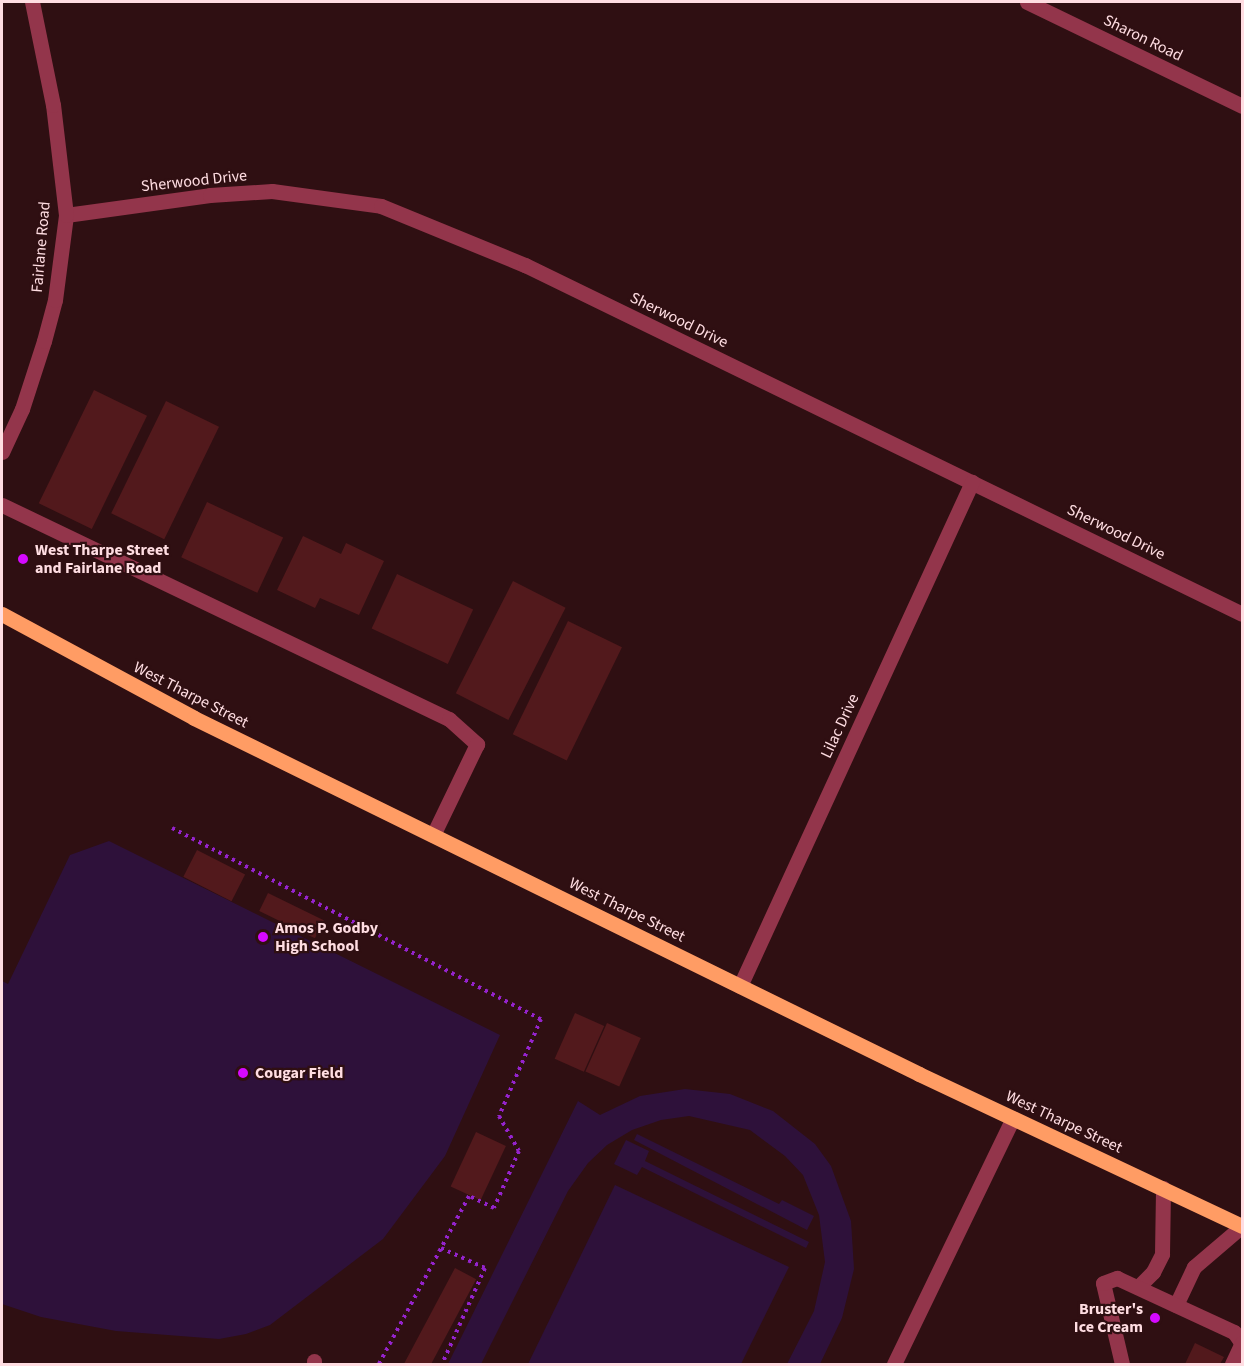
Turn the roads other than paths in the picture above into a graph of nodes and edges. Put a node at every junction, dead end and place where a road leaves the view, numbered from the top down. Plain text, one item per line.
1 (32, 2) edge
2 (1027, 2) edge
3 (1242, 106) edge
4 (66, 215) junction
5 (2, 452) edge
6 (972, 482) junction
7 (2, 505) edge
8 (2, 614) edge
9 (1242, 614) edge
10 (433, 835) junction
11 (740, 986) junction
12 (1013, 1118) junction
13 (1163, 1188) junction
14 (1242, 1226) edge
15 (1138, 1287) junction
16 (1176, 1305) junction
17 (1242, 1344) edge
18 (894, 1365) edge
19 (1122, 1365) edge
20 (1232, 1365) edge

1 - 4 street, Fairlane Road
2 - 3 street, Sharon Road
4 - 5 street, Fairlane Road
4 - 6 street, Sherwood Drive
6 - 9 street, Sherwood Drive
6 - 11 street, Lilac Drive
7 - 10 street
8 - 10 main road, West Tharpe Street
10 - 11 main road, West Tharpe Street
11 - 12 main road, West Tharpe Street
12 - 13 main road, West Tharpe Street
12 - 18 street
13 - 14 main road, West Tharpe Street
13 - 15 street
14 - 16 street
15 - 16 street
15 - 19 street
16 - 17 street
17 - 20 street

